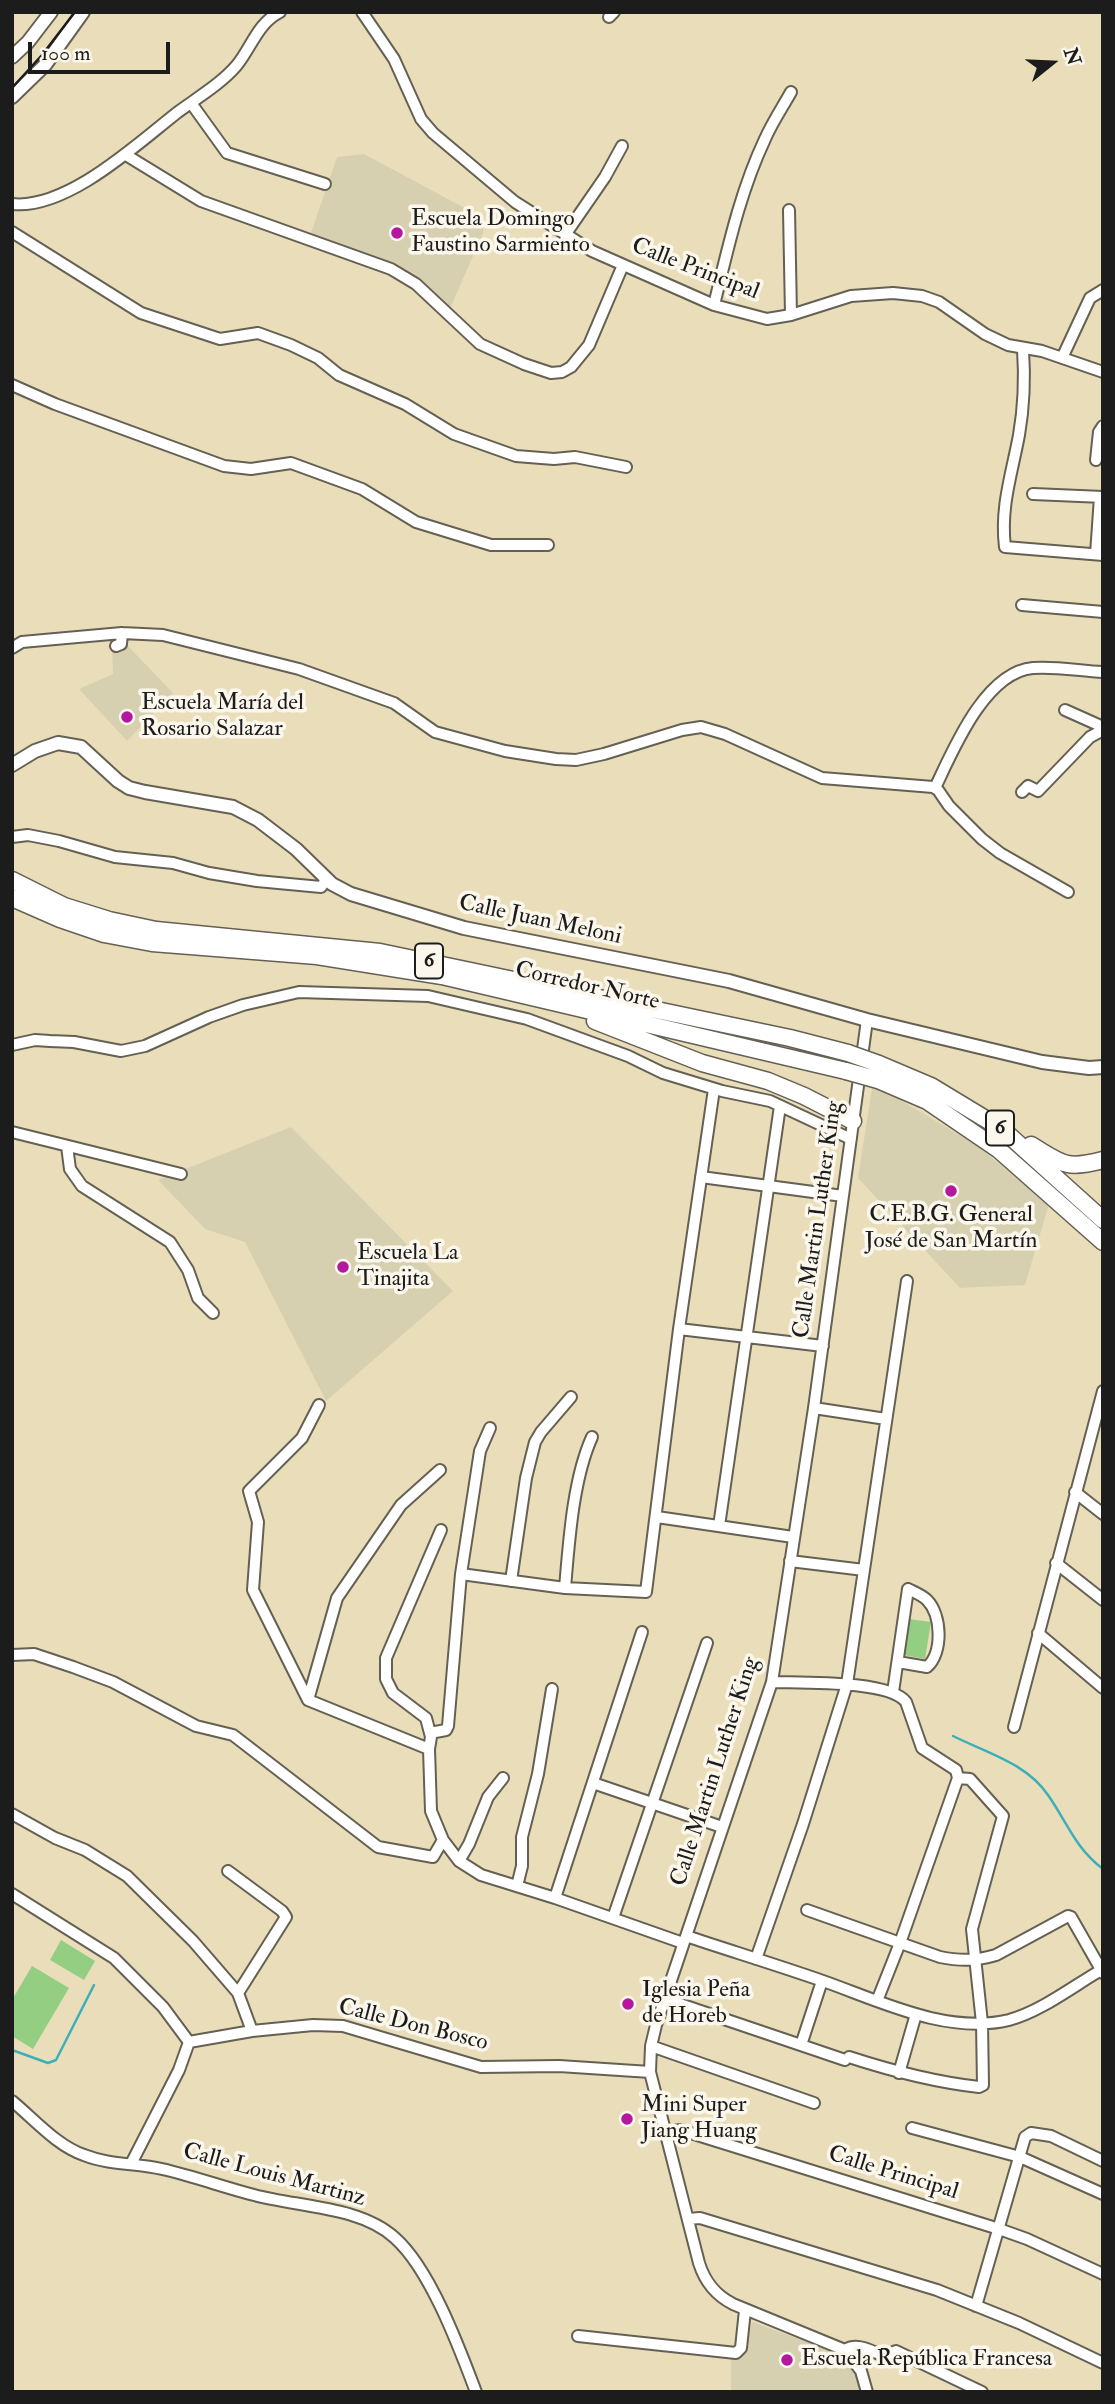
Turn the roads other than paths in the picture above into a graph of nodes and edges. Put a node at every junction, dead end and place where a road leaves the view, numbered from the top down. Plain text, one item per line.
1 (51, 12) edge
2 (83, 12) edge
3 (280, 12) edge
4 (362, 12) edge
5 (15, 54) edge
6 (791, 92) dead end
7 (12, 97) edge
8 (191, 103) junction
9 (622, 146) dead end
10 (126, 155) junction
11 (325, 184) dead end
12 (12, 204) edge
13 (789, 210) dead end
14 (12, 232) edge
15 (565, 235) junction
16 (624, 265) junction
17 (1103, 290) edge
18 (714, 305) junction
19 (791, 316) junction
20 (1023, 349) junction
21 (1062, 358) junction
22 (1102, 375) edge
23 (12, 385) edge
24 (1103, 426) edge
25 (1096, 460) dead end
26 (626, 467) dead end
27 (1033, 494) dead end
28 (1101, 497) edge
29 (548, 545) dead end
30 (1099, 555) edge
31 (1022, 605) dead end
32 (1103, 612) edge
33 (12, 633) edge
34 (122, 634) junction
35 (17, 645) edge
36 (116, 646) dead end
37 (1103, 672) edge
38 (1065, 710) dead end
39 (1103, 728) edge
40 (12, 765) edge
41 (935, 788) junction
42 (1022, 792) dead end
43 (12, 837) edge
44 (327, 879) junction
45 (12, 880) edge
46 (1068, 892) dead end
47 (12, 898) edge
48 (547, 1002) junction
49 (867, 1020) junction
50 (12, 1045) edge
51 (1103, 1067) edge
52 (878, 1072) junction
53 (713, 1089) junction
54 (780, 1106) junction
55 (853, 1121) junction
56 (1002, 1129) junction
57 (12, 1132) edge
58 (851, 1139) junction
59 (67, 1146) junction
60 (1103, 1160) edge
61 (181, 1174) dead end
62 (701, 1177) junction
63 (768, 1186) junction
64 (843, 1196) junction
65 (1100, 1228) edge
66 (907, 1281) dead end
67 (213, 1313) dead end
68 (679, 1329) junction
69 (746, 1337) junction
70 (823, 1346) junction
71 (1103, 1391) edge
72 (571, 1397) dead end
73 (319, 1405) dead end
74 (814, 1408) junction
75 (1100, 1413) edge
76 (886, 1419) junction
77 (490, 1428) dead end
78 (593, 1437) dead end
79 (440, 1470) dead end
80 (1075, 1492) junction
81 (1103, 1514) edge
82 (657, 1517) junction
83 (719, 1526) junction
84 (441, 1530) dead end
85 (793, 1537) junction
86 (790, 1561) junction
87 (1056, 1563) junction
88 (864, 1570) junction
89 (461, 1574) junction
90 (511, 1581) junction
91 (565, 1588) junction
92 (1103, 1600) edge
93 (642, 1632) dead end
94 (1038, 1633) junction
95 (707, 1643) dead end
96 (12, 1656) edge
97 (898, 1662) junction
98 (772, 1682) junction
99 (847, 1684) junction
100 (1103, 1688) edge
101 (552, 1689) dead end
102 (893, 1692) junction
103 (309, 1700) junction
104 (1013, 1727) dead end
105 (430, 1733) junction
106 (429, 1749) junction
107 (503, 1778) dead end
108 (958, 1778) junction
109 (593, 1783) junction
110 (653, 1805) junction
111 (12, 1814) edge
112 (722, 1827) junction
113 (443, 1840) junction
114 (459, 1861) junction
115 (228, 1871) dead end
116 (517, 1886) junction
117 (12, 1894) edge
118 (555, 1898) junction
119 (807, 1910) dead end
120 (613, 1918) junction
121 (685, 1939) junction
122 (900, 1943) junction
123 (756, 1959) junction
124 (974, 1960) junction
125 (1102, 1970) edge
126 (821, 1981) junction
127 (238, 1993) junction
128 (665, 1999) junction
129 (877, 2001) junction
130 (916, 2014) junction
131 (982, 2023) junction
132 (252, 2031) junction
133 (189, 2042) junction
134 (801, 2045) junction
135 (651, 2046) junction
136 (650, 2072) junction
137 (899, 2073) junction
138 (12, 2101) edge
139 (814, 2103) dead end
140 (912, 2128) dead end
141 (666, 2132) junction
142 (1020, 2157) junction
143 (1103, 2161) edge
144 (131, 2164) junction
145 (1103, 2194) edge
146 (688, 2219) junction
147 (999, 2229) junction
148 (1103, 2274) edge
149 (976, 2306) junction
150 (745, 2310) junction
151 (578, 2336) dead end
152 (845, 2350) junction
153 (1103, 2363) edge
154 (476, 2392) edge
155 (867, 2392) edge
156 (982, 2392) edge

1 - 5 main road
2 - 7 main road
3 - 8 street
4 - 15 street, Calle Principal
6 - 18 street
8 - 10 street
8 - 11 street
9 - 15 street
10 - 12 street
10 - 16 street
13 - 19 street
14 - 26 street
15 - 16 street, Calle Principal
16 - 18 street, Calle Principal
17 - 21 street
18 - 19 street, Calle Principal
19 - 20 street, Calle Principal
20 - 21 street, Calle Principal
20 - 30 street
21 - 22 street, Calle Principal
23 - 29 street
24 - 25 street
27 - 28 street
28 - 30 street
31 - 32 street
33 - 35 street
34 - 35 street
34 - 36 street
34 - 41 street
37 - 41 street
38 - 39 street
39 - 42 street
40 - 44 main road, Calle Juan Meloni
41 - 46 street
43 - 44 street
44 - 49 main road, Calle Juan Meloni
45 - 52 highway, Corredor Norte / 6, bridge
47 - 48 highway, Corredor Norte / 6
48 - 52 highway, Corredor Norte / 6, bridge
48 - 55 highway
49 - 51 main road, Calle Juan Meloni
49 - 55 street, Calle Martin Luther King
50 - 53 street
52 - 56 highway, Corredor Norte / 6
52 - 65 highway, Corredor Norte / 6
53 - 54 street
53 - 62 street
54 - 58 street
54 - 63 street
55 - 58 street, Calle Martin Luther King
56 - 60 highway
56 - 65 highway, Corredor Norte / 6
57 - 59 street
58 - 64 street, Calle Martin Luther King
59 - 61 street
59 - 67 street
62 - 63 street
62 - 68 street
63 - 64 street
63 - 69 street
64 - 70 street, Calle Martin Luther King
66 - 76 street
68 - 69 street
68 - 82 street
69 - 70 street
69 - 83 street
70 - 74 street, Calle Martin Luther King
71 - 75 street
72 - 90 street
73 - 103 street
74 - 76 street
74 - 85 street, Calle Martin Luther King
75 - 80 street
76 - 88 street
77 - 89 street
78 - 91 street
79 - 103 street
80 - 81 street
80 - 87 street
82 - 83 street
82 - 91 street
83 - 85 street
84 - 105 street
85 - 86 street, Calle Martin Luther King
86 - 88 street
86 - 98 street, Calle Martin Luther King
87 - 92 street
87 - 94 street
88 - 99 street
89 - 90 street
89 - 105 street
90 - 91 street
93 - 109 street
94 - 100 street
94 - 104 street
95 - 110 street
96 - 113 street
97 - 97 street
97 - 102 street
98 - 99 street
98 - 112 street, Calle Martin Luther King
99 - 102 street
99 - 123 street
101 - 116 street
102 - 108 street
103 - 106 street
105 - 106 street
106 - 113 street
107 - 114 street
108 - 122 street
108 - 124 street
109 - 110 street
109 - 118 street
110 - 112 street
110 - 120 street
111 - 127 street
112 - 121 street, Calle Martin Luther King
113 - 114 street
114 - 116 street
115 - 127 street
116 - 118 street
117 - 133 street
118 - 120 street
119 - 122 street
120 - 121 street
121 - 123 street
121 - 128 street, Calle Martin Luther King
122 - 124 street
122 - 129 street
123 - 126 street
124 - 125 street
124 - 131 street
125 - 131 street
126 - 129 street
126 - 134 street
127 - 132 street
128 - 134 street
128 - 135 street, Calle Martin Luther King
129 - 130 street
130 - 131 street
130 - 137 street
131 - 137 street
132 - 133 street, Calle Don Bosco
132 - 136 street, Calle Don Bosco
133 - 144 street
134 - 137 street
135 - 136 street, Calle Martin Luther King
135 - 139 street
136 - 141 street, Calle Martin Luther King
138 - 144 street, Calle Louis Martinz
140 - 142 street
141 - 146 street, Calle Martin Luther King
141 - 147 street, Calle Principal
142 - 143 street
142 - 145 street
142 - 147 street
144 - 154 street, Calle Louis Martinz
146 - 149 street
146 - 150 street, Calle Martin Luther King
147 - 148 street, Calle Principal
147 - 149 street
149 - 153 street
150 - 151 street
150 - 152 street, Calle Martin Luther King
152 - 155 street
152 - 156 street, Calle Martin Luther King

